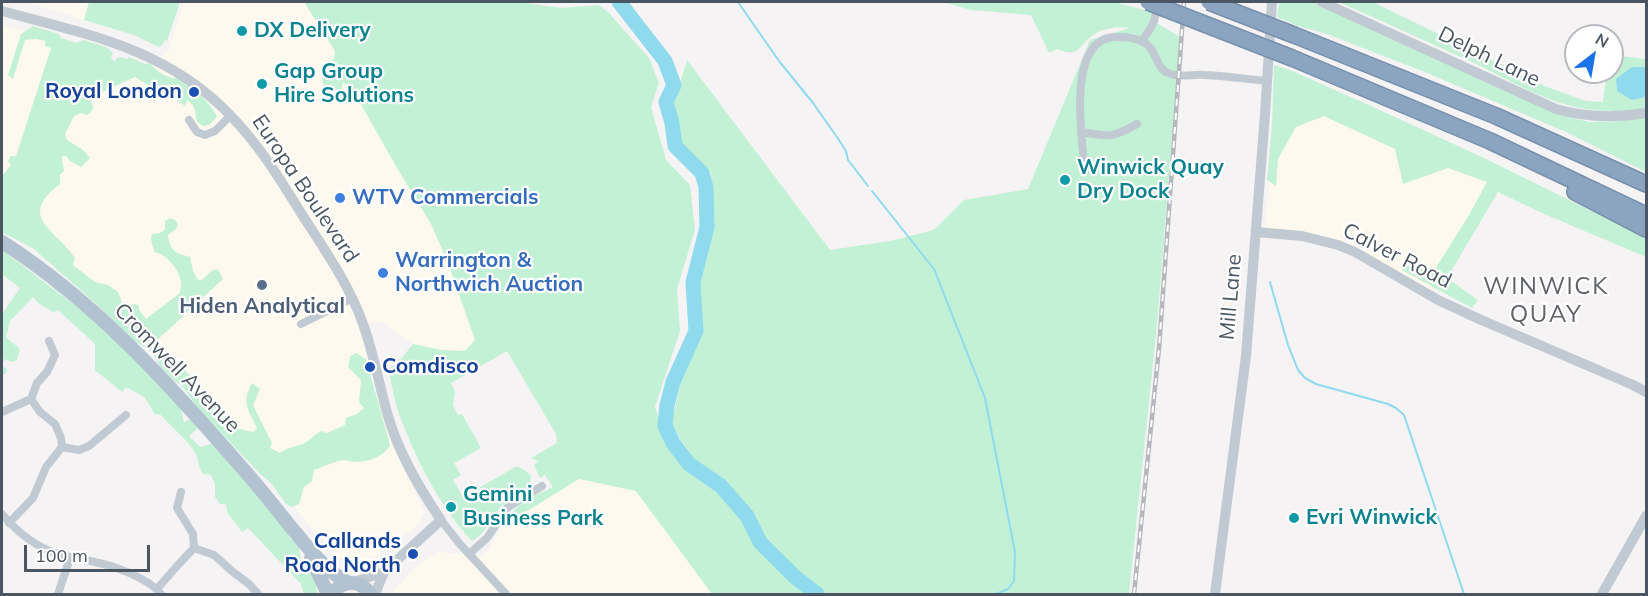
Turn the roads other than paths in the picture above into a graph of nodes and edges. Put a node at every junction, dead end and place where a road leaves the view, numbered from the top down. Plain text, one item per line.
1 (1148, 2) edge
2 (1156, 2) edge
3 (1209, 2) edge
4 (1272, 2) edge
5 (1322, 2) edge
6 (2, 11) edge
7 (1142, 41) junction
8 (1385, 72) junction
9 (1268, 81) junction
10 (1380, 96) junction
11 (1647, 113) edge
12 (231, 116) junction
13 (189, 120) dead end
14 (1137, 124) dead end
15 (1082, 132) junction
16 (1085, 172) dead end
17 (1647, 184) edge
18 (1647, 194) edge
19 (1647, 215) edge
20 (1647, 229) edge
21 (1256, 232) junction
22 (2, 242) edge
23 (353, 298) junction
24 (301, 324) dead end
25 (49, 341) dead end
26 (1647, 392) edge
27 (31, 399) junction
28 (2, 412) edge
29 (126, 416) dead end
30 (62, 447) junction
31 (542, 486) dead end
32 (181, 492) dead end
33 (2, 514) edge
34 (1647, 516) edge
35 (441, 520) junction
36 (9, 523) junction
37 (304, 542) junction
38 (195, 548) junction
39 (470, 554) junction
40 (70, 558) junction
41 (384, 572) junction
42 (350, 583) junction
43 (159, 592) edge
44 (58, 594) edge
45 (258, 594) edge
46 (330, 594) edge
47 (370, 594) edge
48 (375, 594) edge
49 (506, 594) edge
50 (1215, 594) edge
51 (1602, 594) edge

1 - 10 highway, bridge
2 - 7 street
3 - 8 highway, bridge
4 - 9 street, Mill Lane
5 - 11 street, Delph Lane
6 - 12 street, Europa Boulevard
7 - 9 street
7 - 15 street
8 - 17 highway
8 - 18 highway
9 - 21 street, Mill Lane
10 - 19 highway
10 - 20 highway
12 - 13 street
12 - 23 street, Europa Boulevard
14 - 15 street
15 - 16 street
21 - 26 street, Calver Road
21 - 50 street, Mill Lane
22 - 37 main road, Cromwell Avenue
23 - 24 street
23 - 35 street, Europa Boulevard
25 - 27 street
27 - 28 street
27 - 30 street
29 - 30 street
30 - 36 street
31 - 39 street
32 - 38 street
33 - 36 street
34 - 51 street
35 - 39 street, Europa Boulevard
35 - 41 street
36 - 40 street
37 - 42 main road, Cromwell Avenue
37 - 46 main road, Cromwell Avenue
38 - 43 street
38 - 45 street
39 - 49 street, Europa Boulevard
40 - 43 street
40 - 44 street
41 - 42 street
41 - 48 street
42 - 46 main road
42 - 47 main road, Cromwell Avenue

